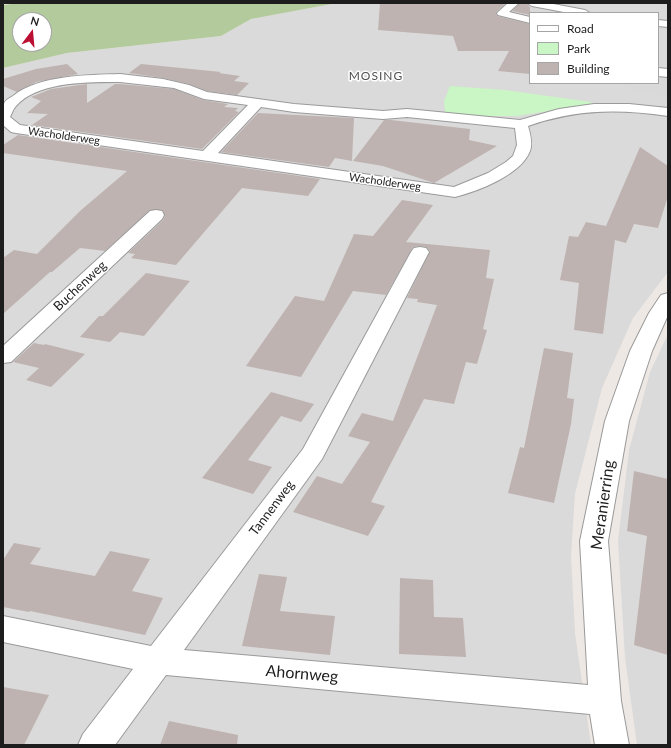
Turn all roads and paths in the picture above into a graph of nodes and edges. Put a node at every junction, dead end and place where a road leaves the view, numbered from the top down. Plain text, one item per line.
1 (514, 3) edge
2 (532, 3) edge
3 (580, 12) edge
4 (529, 20) edge
5 (258, 103) junction
6 (668, 112) edge
7 (522, 124) junction
8 (207, 156) junction
9 (156, 214) dead end
10 (420, 252) dead end
11 (668, 299) edge
12 (3, 357) edge
13 (3, 629) edge
14 (157, 661) junction
15 (604, 701) junction
16 (95, 745) edge
17 (612, 745) edge

1 - 4 street
2 - 3 street
5 - 7 street, Wacholderweg
5 - 8 street
5 - 8 street, Wacholderweg
6 - 7 street, Wacholderweg
7 - 8 street, Wacholderweg
9 - 12 street, Buchenweg
10 - 14 street, Tannenweg
11 - 15 street, Meranierring
13 - 14 street, Ahornweg
14 - 15 street, Ahornweg
14 - 16 street, Tannenweg
15 - 17 street, Meranierring

